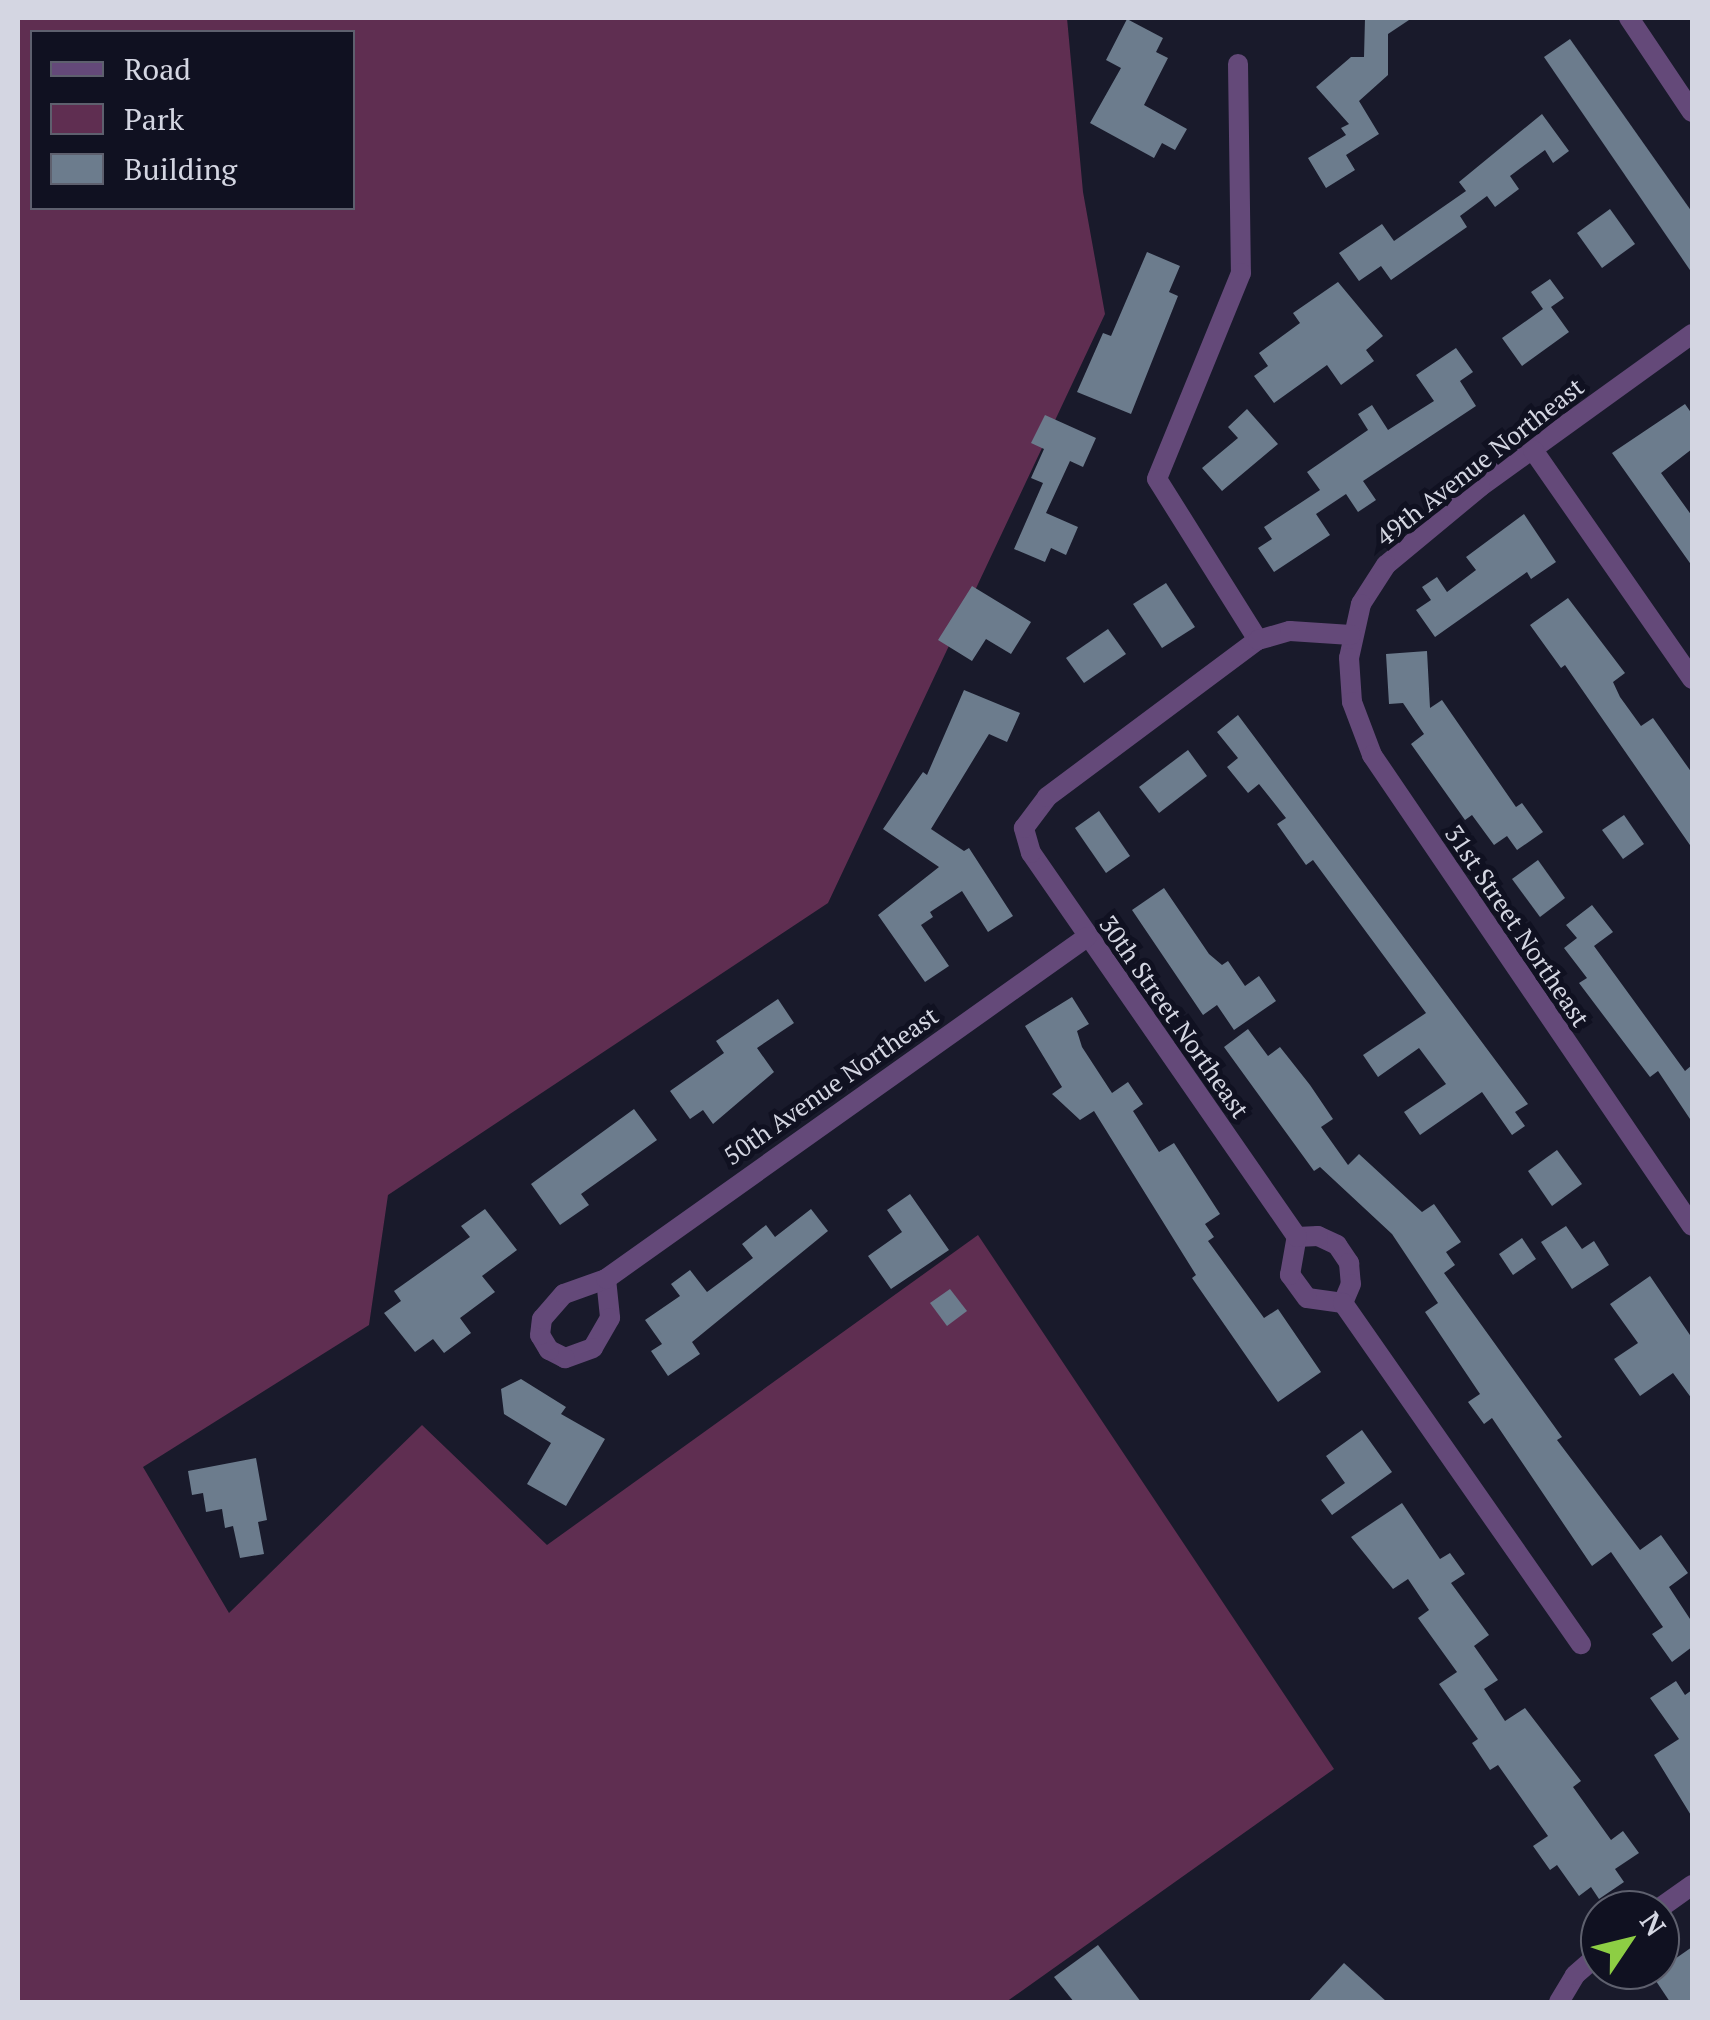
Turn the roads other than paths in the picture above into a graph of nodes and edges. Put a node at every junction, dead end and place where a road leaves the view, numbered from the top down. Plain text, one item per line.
1 (1629, 18) edge
2 (1238, 64) dead end
3 (1692, 112) edge
4 (1692, 334) edge
5 (1533, 450) junction
6 (1351, 636) junction
7 (1258, 640) junction
8 (1692, 679) edge
9 (1087, 936) junction
10 (1692, 1226) edge
11 (1297, 1237) junction
12 (606, 1280) dead end
13 (1343, 1303) junction
14 (1581, 1644) dead end
15 (1580, 1970) edge
16 (1559, 2002) edge

1 - 3 street
2 - 7 street
4 - 5 street, 49th Avenue Northeast
5 - 6 street, 49th Avenue Northeast
5 - 8 street
6 - 7 street
6 - 10 street, 31st Street Northeast
7 - 9 street, 30th Street Northeast
9 - 11 street, 30th Street Northeast
9 - 12 street, 50th Avenue Northeast
11 - 13 street
11 - 13 street
13 - 14 street
15 - 16 street

